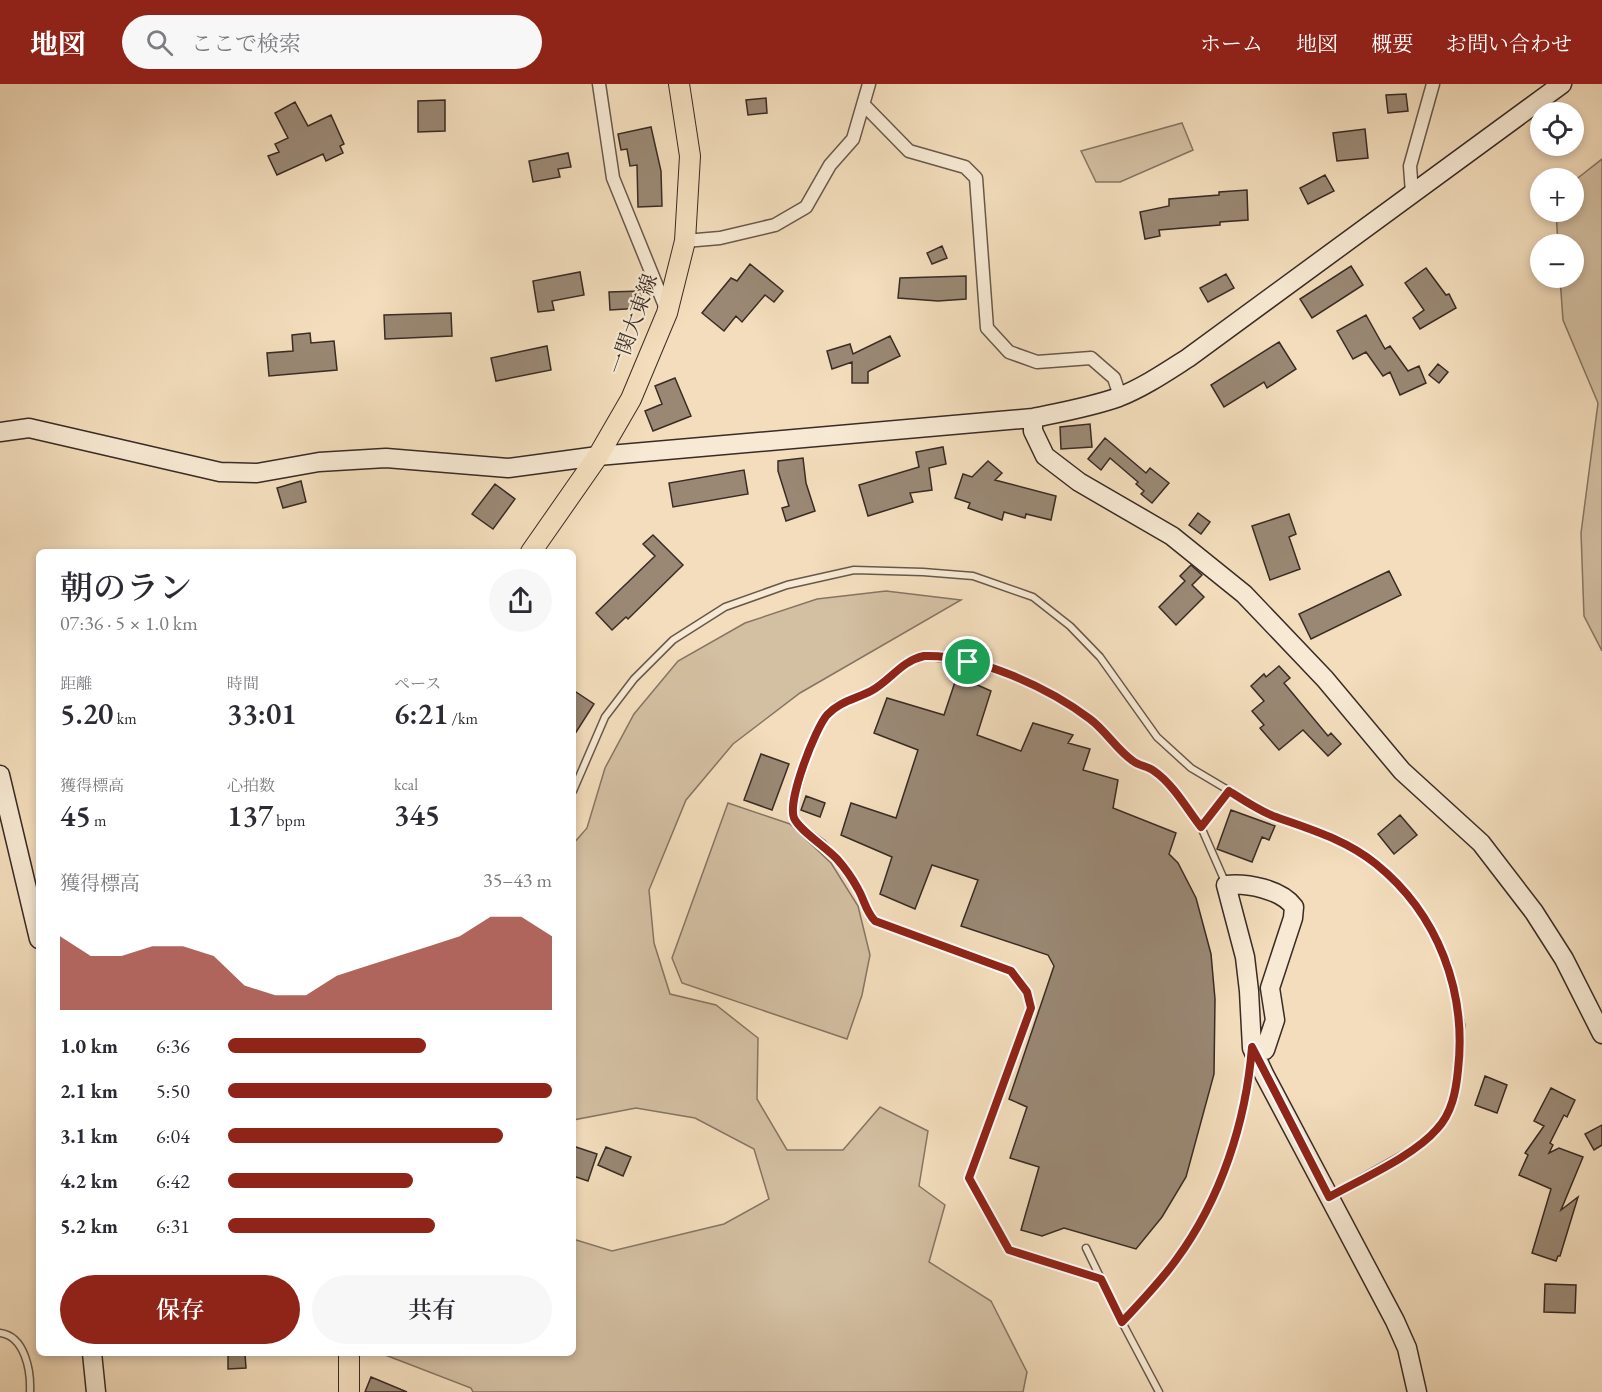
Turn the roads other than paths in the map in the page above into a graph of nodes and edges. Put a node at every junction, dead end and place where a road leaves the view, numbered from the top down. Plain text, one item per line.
1 (599, 84) edge
2 (679, 84) edge
3 (869, 84) edge
4 (1433, 84) edge
5 (1562, 84) edge
6 (863, 104) junction
7 (1412, 193) junction
8 (685, 241) junction
9 (667, 313) junction
10 (1120, 396) junction
11 (1033, 418) junction
12 (0, 432) edge
13 (598, 456) junction
14 (533, 549) edge
15 (0, 775) edge
16 (576, 784) edge
17 (1229, 791) junction
18 (1201, 827) junction
19 (1226, 885) junction
20 (36, 926) edge
21 (1602, 1034) edge
22 (1252, 1047) junction
23 (1329, 1197) junction
24 (1086, 1248) dead end
25 (1101, 1279) junction
26 (1122, 1322) junction
27 (0, 1333) edge
28 (92, 1356) edge
29 (349, 1356) edge
30 (30, 1392) edge
31 (96, 1392) edge
32 (349, 1392) edge
33 (1159, 1392) edge
34 (1417, 1392) edge

1 - 9 street
2 - 8 main road, 一関大東線
3 - 6 street
4 - 7 street
5 - 7 street
6 - 8 street
6 - 10 street
7 - 10 street
8 - 9 main road, 一関大東線
9 - 13 main road, 一関大東線
10 - 11 street
11 - 13 street
11 - 21 street
12 - 13 street
13 - 14 main road, 一関大東線
15 - 20 street
16 - 17 lane
17 - 18 lane
17 - 23 lane
18 - 19 lane
18 - 25 lane
19 - 22 street
19 - 22 street
22 - 23 street
22 - 26 lane
23 - 34 street
24 - 25 lane
25 - 26 lane
26 - 33 lane
27 - 30 lane
28 - 31 street
29 - 32 main road

